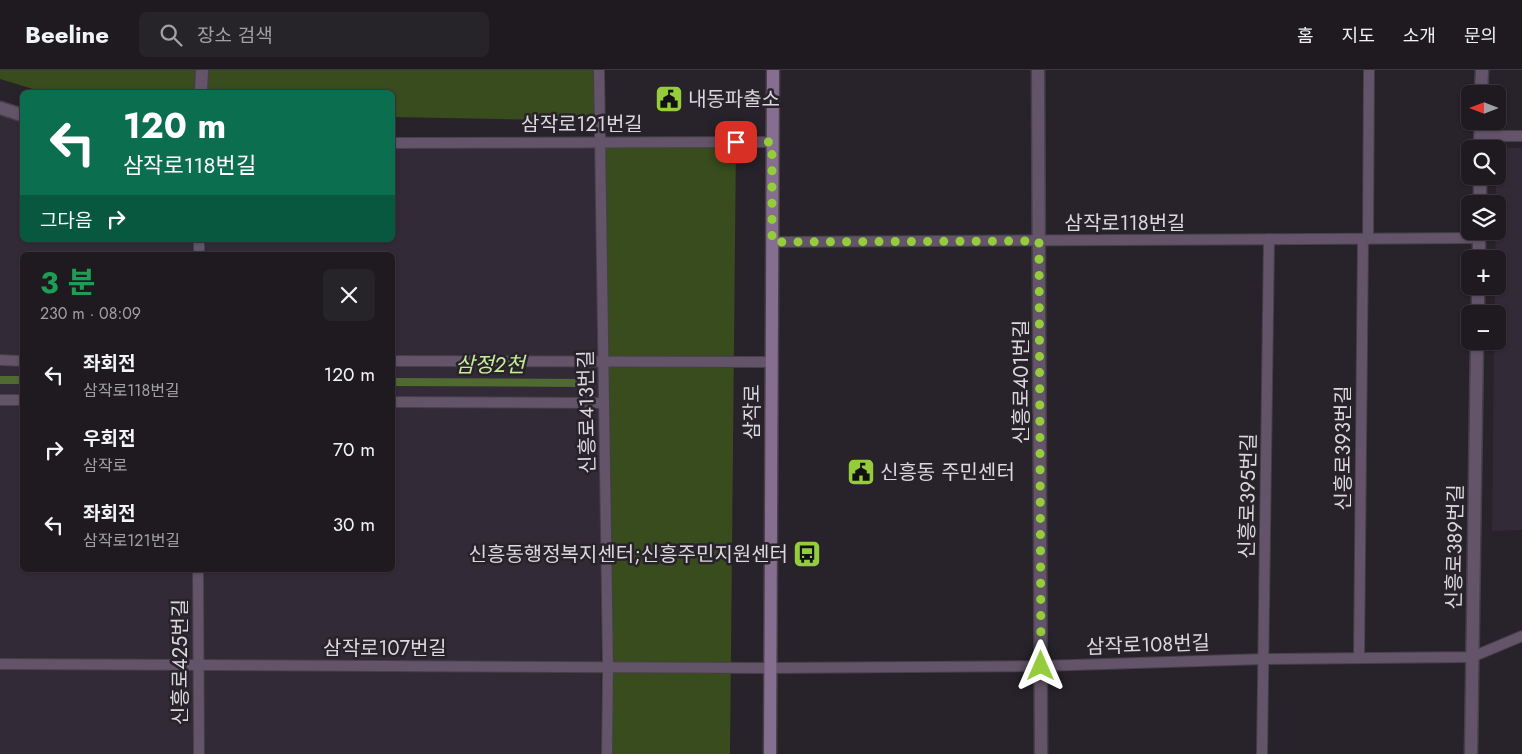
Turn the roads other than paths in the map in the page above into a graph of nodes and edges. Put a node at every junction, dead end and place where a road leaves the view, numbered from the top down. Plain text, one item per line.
1 (202, 70) edge
2 (599, 70) edge
3 (773, 70) edge
4 (1038, 70) edge
5 (1369, 70) edge
6 (1482, 70) edge
7 (1481, 85) edge
8 (201, 90) edge
9 (0, 108) edge
10 (20, 114) edge
11 (1522, 136) edge
12 (1494, 140) edge
13 (600, 142) junction
14 (772, 142) junction
15 (395, 143) edge
16 (1461, 236) edge
17 (1269, 239) junction
18 (1365, 239) junction
19 (1039, 241) junction
20 (772, 242) junction
21 (1477, 350) edge
22 (0, 360) edge
23 (20, 361) edge
24 (395, 361) edge
25 (603, 361) junction
26 (770, 362) junction
27 (0, 400) edge
28 (20, 400) edge
29 (395, 402) edge
30 (604, 402) junction
31 (198, 572) edge
32 (1522, 636) edge
33 (1472, 657) junction
34 (1359, 658) junction
35 (1264, 659) junction
36 (0, 664) edge
37 (199, 665) junction
38 (1041, 666) junction
39 (608, 667) junction
40 (770, 668) junction
41 (200, 754) edge
42 (607, 754) edge
43 (770, 754) edge
44 (1041, 754) edge
45 (1262, 754) edge
46 (1470, 754) edge

1 - 8 street
2 - 13 lane, 신흥로413번길
3 - 14 street, 삼작로
4 - 19 street, 신흥로401번길
5 - 18 lane, 신흥로393번길
6 - 7 street
9 - 10 street
11 - 12 lane
13 - 14 lane, 삼작로121번길
13 - 15 lane, 삼작로121번길
13 - 25 lane, 신흥로413번길
14 - 20 street, 삼작로
16 - 18 lane, 삼작로118번길
17 - 18 lane, 삼작로118번길
17 - 19 lane, 삼작로118번길
17 - 35 lane, 신흥로395번길
18 - 34 lane, 신흥로393번길
19 - 20 lane, 삼작로118번길
19 - 38 street, 신흥로401번길
20 - 26 street, 삼작로
21 - 33 street, 신흥로389번길
22 - 23 lane
24 - 25 lane
25 - 26 lane
25 - 30 lane, 신흥로413번길
26 - 40 street, 삼작로
27 - 28 lane
29 - 30 lane
30 - 39 lane, 신흥로413번길
31 - 37 lane, 신흥로425번길
32 - 33 lane, 삼작로108번길
33 - 34 lane, 삼작로108번길
33 - 46 street, 신흥로389번길
34 - 35 lane, 삼작로108번길
35 - 38 lane, 삼작로108번길
35 - 45 lane, 신흥로395번길
36 - 37 lane, 삼작로107번길
37 - 39 lane, 삼작로107번길
37 - 41 lane, 신흥로425번길
38 - 40 lane, 삼작로108번길
38 - 44 street, 신흥로401번길
39 - 40 lane, 삼작로107번길
39 - 42 lane, 신흥로413번길
40 - 43 street, 삼작로

